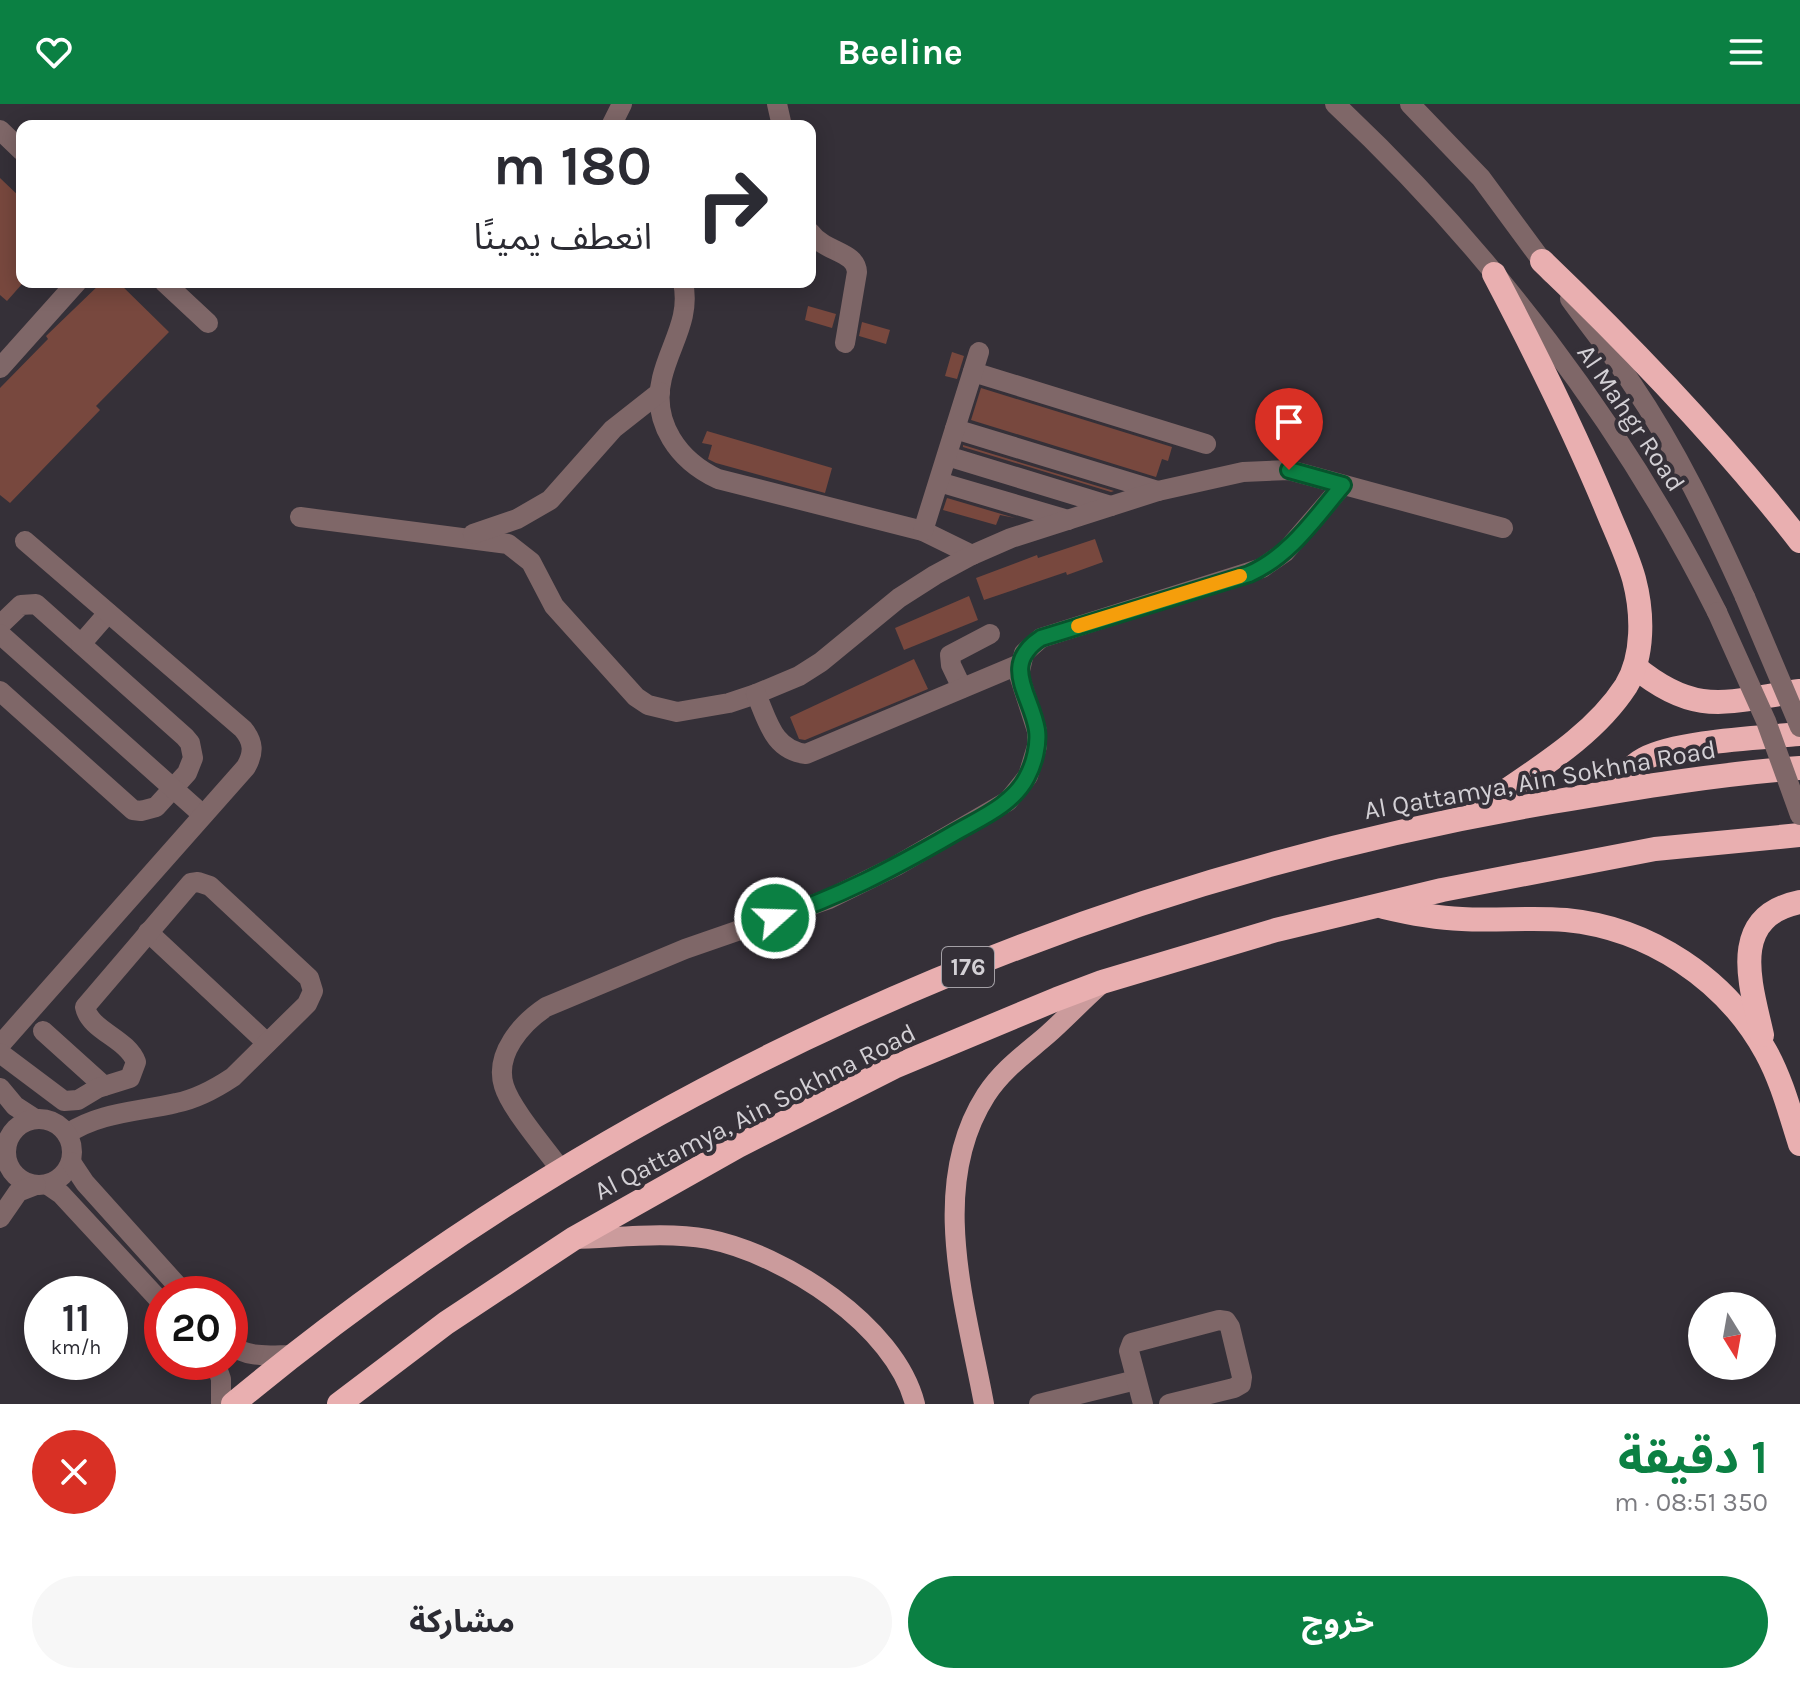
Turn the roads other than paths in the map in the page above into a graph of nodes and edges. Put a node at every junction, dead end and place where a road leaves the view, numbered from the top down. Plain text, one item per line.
1 (1335, 104) edge
2 (1410, 104) edge
3 (0, 130) edge
4 (16, 145) edge
5 (816, 239) edge
6 (1542, 261) junction
7 (1494, 274) junction
8 (72, 288) edge
9 (170, 288) edge
10 (684, 288) edge
11 (208, 323) dead end
12 (845, 343) dead end
13 (0, 368) edge
14 (660, 392) junction
15 (955, 429) junction
16 (1206, 444) dead end
17 (947, 456) junction
18 (939, 482) junction
19 (1343, 485) junction
20 (1158, 491) junction
21 (1111, 506) junction
22 (300, 517) dead end
23 (1068, 520) junction
24 (1503, 528) dead end
25 (923, 531) junction
26 (463, 537) junction
27 (25, 541) dead end
28 (1800, 541) edge
29 (972, 555) junction
30 (108, 613) junction
31 (0, 625) edge
32 (0, 634) edge
33 (990, 634) dead end
34 (81, 644) junction
35 (1020, 664) junction
36 (1635, 667) junction
37 (962, 688) junction
38 (0, 691) edge
39 (1800, 691) edge
40 (756, 694) junction
41 (1800, 727) edge
42 (1800, 734) edge
43 (1800, 768) edge
44 (173, 788) junction
45 (1615, 791) junction
46 (203, 815) junction
47 (1800, 815) edge
48 (1469, 816) junction
49 (1800, 835) edge
50 (1800, 902) edge
51 (1377, 905) junction
52 (148, 932) junction
53 (1102, 982) junction
54 (43, 1031) dead end
55 (267, 1043) junction
56 (0, 1045) edge
57 (0, 1053) edge
58 (1767, 1053) junction
59 (104, 1086) junction
60 (0, 1088) edge
61 (35, 1119) junction
62 (0, 1121) edge
63 (67, 1134) junction
64 (1800, 1144) edge
65 (4, 1161) edge
66 (71, 1162) junction
67 (561, 1170) junction
68 (42, 1185) junction
69 (0, 1218) edge
70 (573, 1239) junction
71 (169, 1276) edge
72 (144, 1283) edge
73 (248, 1354) edge
74 (292, 1355) junction
75 (221, 1380) edge
76 (1136, 1380) junction
77 (221, 1404) edge
78 (233, 1404) edge
79 (339, 1404) edge
80 (915, 1404) edge
81 (984, 1404) edge
82 (1039, 1404) edge
83 (1143, 1404) edge
84 (1169, 1404) edge

1 - 7 street, Al Mahgr Road
2 - 6 street, Al Mahgr Road
3 - 4 street
5 - 12 street
6 - 28 highway
6 - 41 street, Al Mahgr Road, bridge
7 - 36 highway
7 - 47 street, Al Mahgr Road, bridge
8 - 13 street
9 - 11 street
10 - 14 street
14 - 25 street
14 - 26 street
15 - 16 street
15 - 17 street
15 - 20 street
17 - 18 street
17 - 21 street
18 - 23 street
18 - 25 street
19 - 20 street
19 - 24 street
19 - 35 street
20 - 21 street
21 - 23 street
22 - 26 street
23 - 29 street
25 - 29 street
26 - 40 street
27 - 30 street
29 - 40 street
30 - 34 street
30 - 46 street
31 - 34 street
32 - 44 street
33 - 37 street
34 - 44 street
35 - 37 street
35 - 67 street
36 - 39 highway
36 - 48 highway
37 - 40 street
38 - 44 street
42 - 45 highway
43 - 45 highway, Al Qattamya, Ain Sokhna Road / 176
44 - 46 street
45 - 48 highway, Al Qattamya, Ain Sokhna Road / 176
46 - 56 street
48 - 67 highway, Al Qattamya, Ain Sokhna Road / 176
49 - 51 highway, Al Qattamya, Ain Sokhna Road / 176
50 - 58 highway
51 - 53 highway, Al Qattamya, Ain Sokhna Road / 176
51 - 58 highway
52 - 55 street
52 - 55 street
52 - 59 street
53 - 70 highway, Al Qattamya, Ain Sokhna Road / 176
53 - 81 main road
54 - 59 street
55 - 63 street
57 - 59 street
58 - 64 highway
60 - 61 street
61 - 63 street
61 - 65 street
62 - 65 street
63 - 66 street
65 - 68 street
66 - 68 street
66 - 71 street
67 - 74 highway, Al Qattamya, Ain Sokhna Road / 176
68 - 69 street
68 - 72 street
70 - 79 highway, Al Qattamya, Ain Sokhna Road / 176
70 - 80 main road
73 - 74 street
74 - 78 highway, Al Qattamya, Ain Sokhna Road / 176
75 - 77 street
76 - 82 street
76 - 83 street
76 - 84 street

